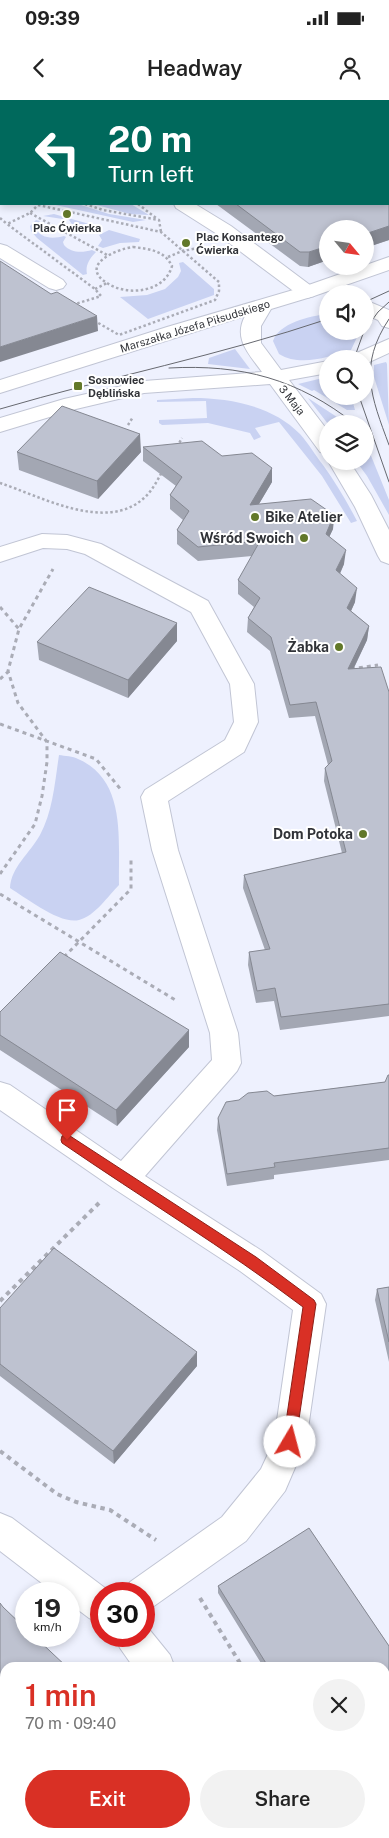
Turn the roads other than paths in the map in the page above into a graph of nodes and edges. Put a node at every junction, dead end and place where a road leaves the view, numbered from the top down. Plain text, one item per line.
1 (185, 205) edge
2 (0, 250) edge
3 (389, 263) edge
4 (56, 284) dead end
5 (307, 292) junction
6 (319, 294) edge
7 (264, 305) junction
8 (374, 310) edge
9 (389, 322) edge
10 (389, 345) edge
11 (374, 352) edge
12 (319, 369) edge
13 (275, 377) junction
14 (188, 383) junction
15 (0, 387) edge
16 (306, 417) junction
17 (0, 425) edge
18 (319, 435) edge
19 (344, 470) edge
20 (0, 555) edge
21 (389, 556) edge
22 (0, 1094) edge
23 (124, 1179) junction
24 (0, 1530) edge
25 (155, 1585) edge
26 (90, 1598) edge
27 (141, 1647) edge
28 (152, 1662) edge

1 - 5 street
2 - 4 street
3 - 5 street, Marszałka Józefa Piłsudskiego
5 - 6 street
5 - 7 street, Marszałka Józefa Piłsudskiego
7 - 13 street, 3 Maja
7 - 15 street, Marszałka Józefa Piłsudskiego
8 - 9 street
10 - 11 street
12 - 13 street
13 - 14 street
13 - 16 street, 3 Maja
14 - 16 street
14 - 17 street
16 - 18 street, 3 Maja
19 - 21 street
20 - 23 street
22 - 23 street
23 - 25 street
24 - 26 street
27 - 28 street

